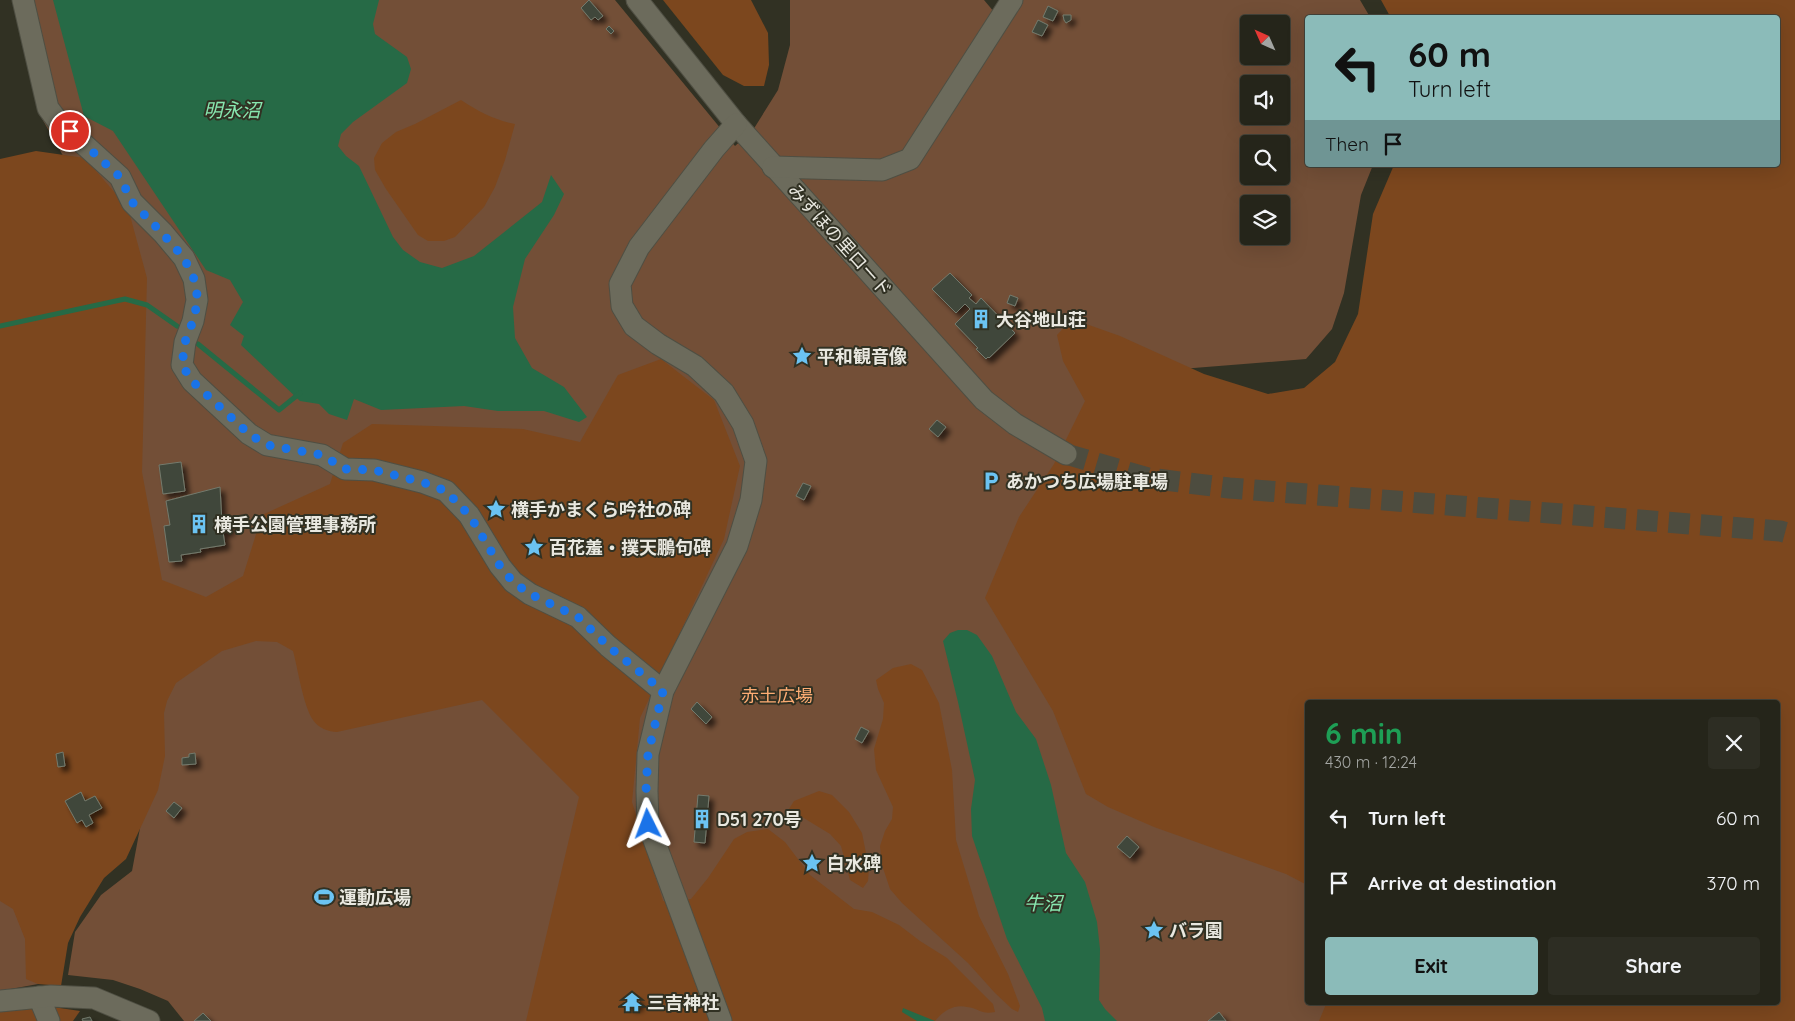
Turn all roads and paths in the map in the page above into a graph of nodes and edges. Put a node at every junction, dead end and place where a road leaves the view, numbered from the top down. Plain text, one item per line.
1 (23, 0) edge
2 (637, 0) edge
3 (1012, 0) edge
4 (736, 124) junction
5 (773, 166) junction
6 (1066, 454) tunnel mouth
7 (663, 691) junction
8 (39, 997) junction
9 (0, 1001) edge
10 (49, 1021) edge
11 (148, 1021) edge
12 (721, 1021) edge

1 - 7 street
2 - 4 street, みずほの里ロード
3 - 5 street
4 - 5 street, みずほの里ロード
4 - 7 street
5 - 6 street, みずほの里ロード
7 - 12 street
8 - 9 street
8 - 10 street
8 - 11 street

